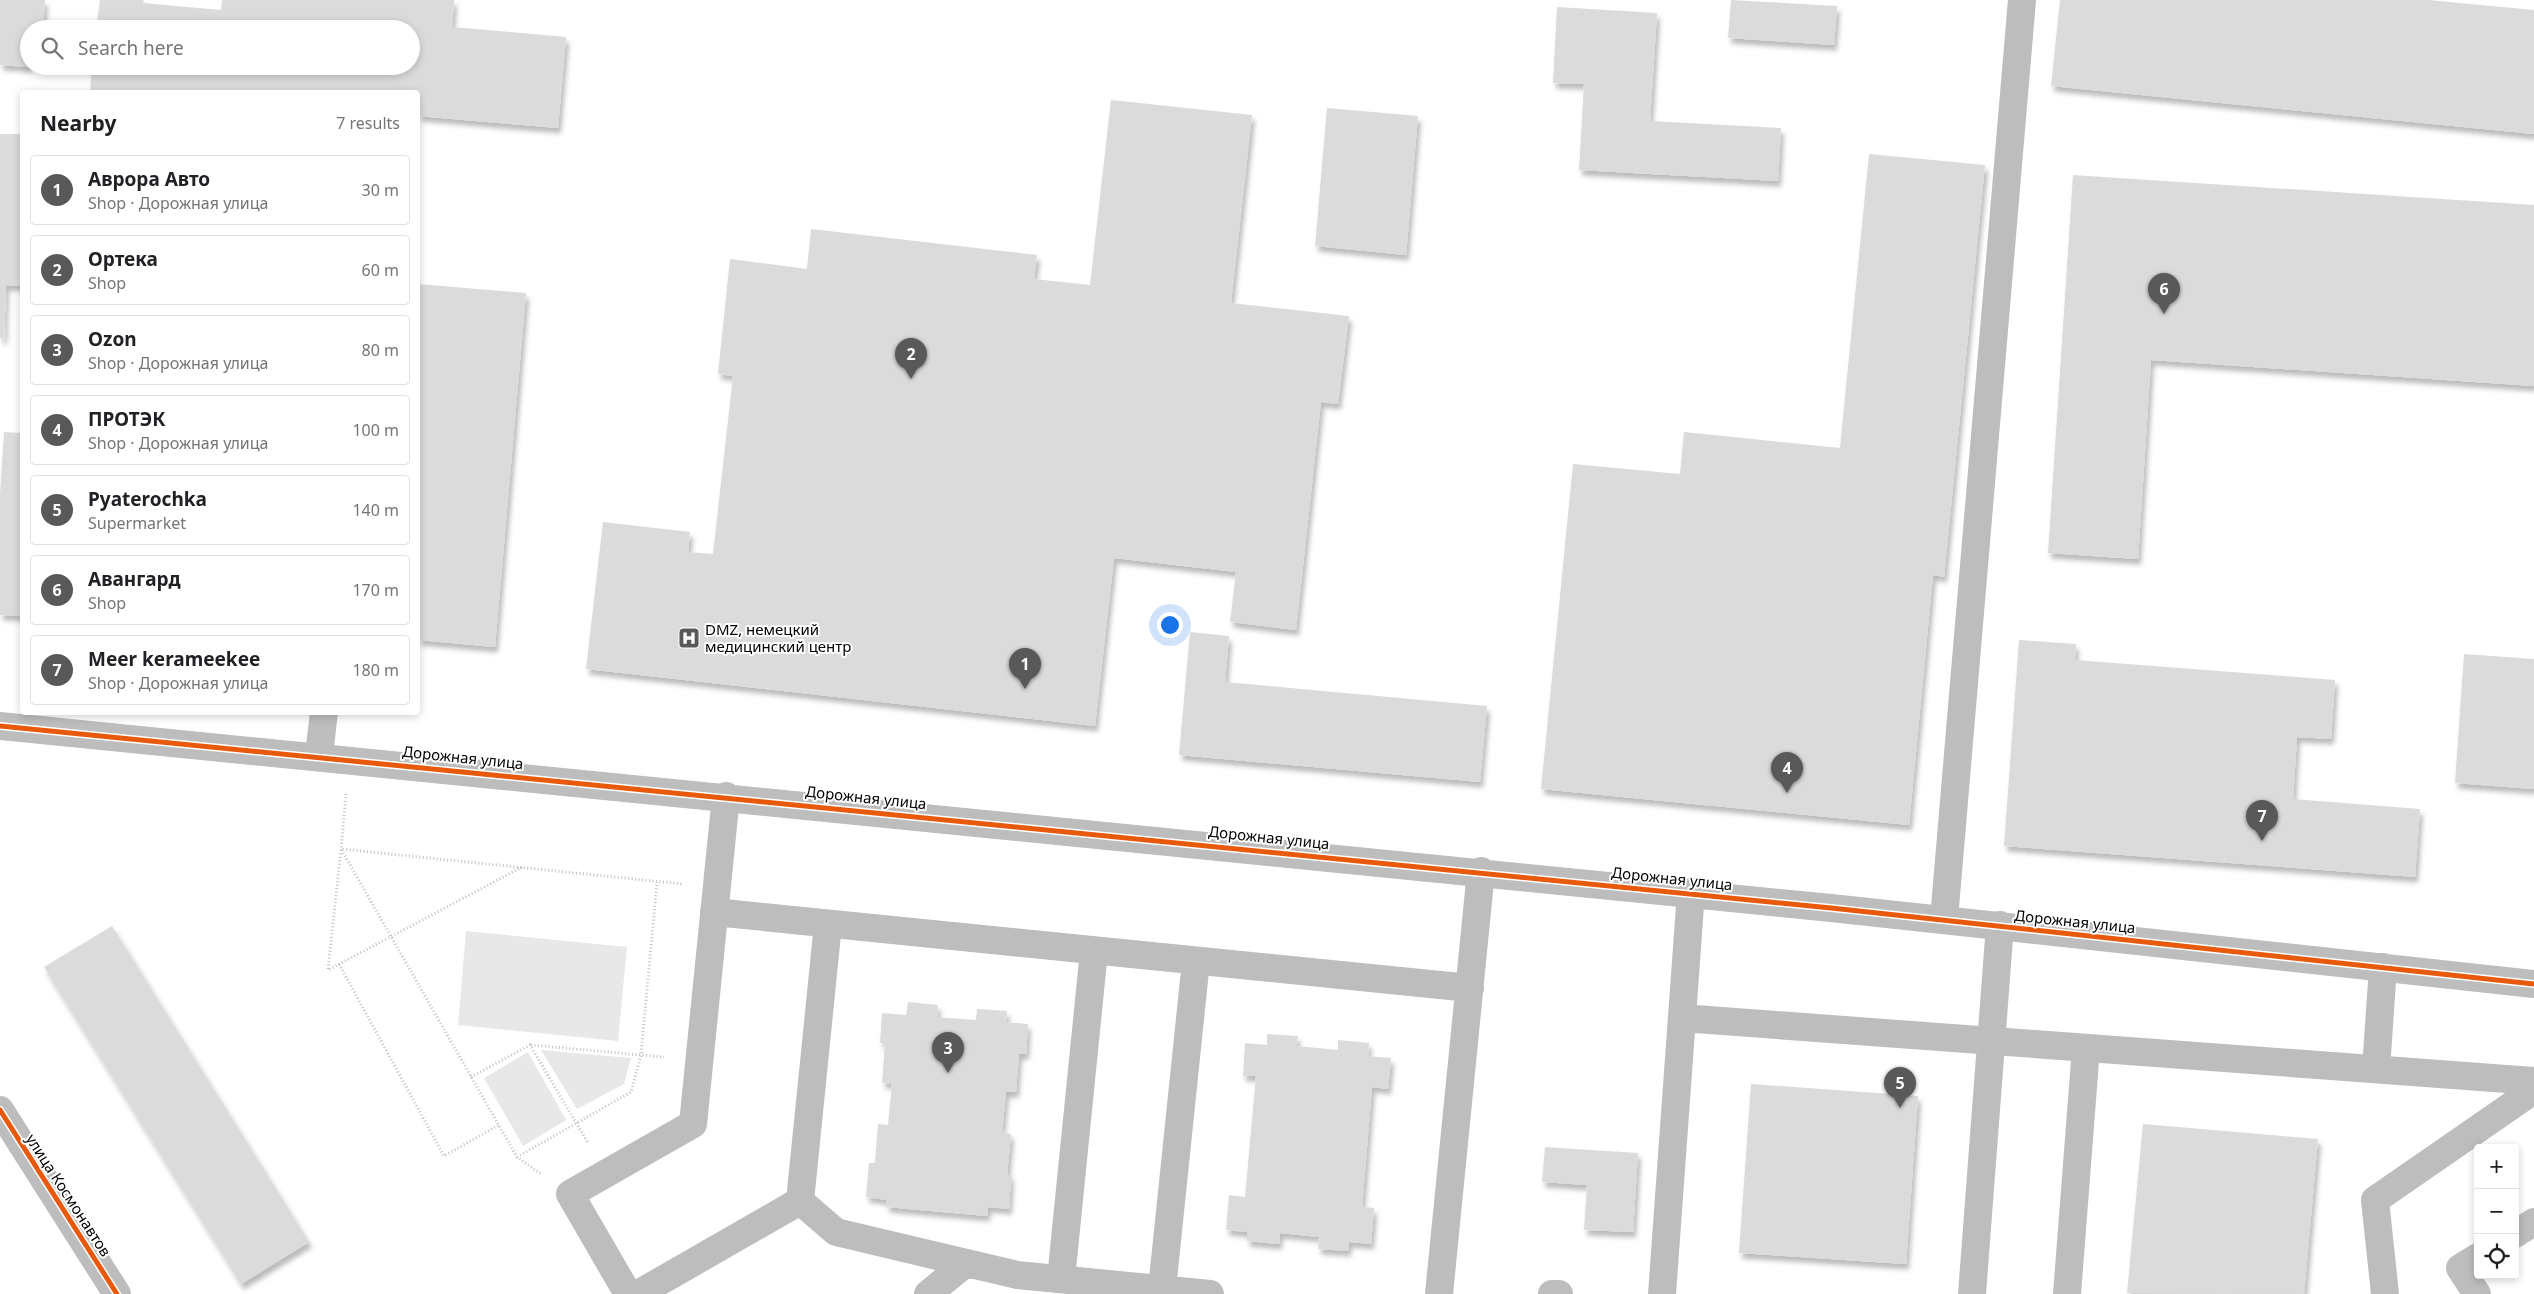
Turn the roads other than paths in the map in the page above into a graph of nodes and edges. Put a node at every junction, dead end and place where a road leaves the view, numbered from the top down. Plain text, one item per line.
1 (2022, 0) edge
2 (324, 715) edge
3 (0, 726) edge
4 (320, 755) junction
5 (726, 796) junction
6 (1481, 871) junction
7 (1691, 892) junction
8 (715, 900) junction
9 (1944, 919) junction
10 (828, 924) junction
11 (2000, 925) junction
12 (1094, 951) junction
13 (1196, 961) junction
14 (2383, 967) junction
15 (2534, 984) edge
16 (1470, 988) junction
17 (1682, 1018) junction
18 (1992, 1041) junction
19 (2086, 1048) junction
20 (2376, 1069) junction
21 (2534, 1081) edge
22 (2534, 1090) edge
23 (0, 1110) edge
24 (800, 1201) junction
25 (2534, 1222) edge
26 (2519, 1231) edge
27 (2474, 1259) edge
28 (966, 1263) junction
29 (1060, 1279) junction
30 (1022, 1284) edge
31 (1162, 1289) junction
32 (117, 1294) edge
33 (628, 1294) edge
34 (638, 1294) edge
35 (928, 1294) edge
36 (1210, 1294) edge
37 (1439, 1294) edge
38 (1552, 1294) edge
39 (1559, 1294) edge
40 (1662, 1294) edge
41 (1972, 1294) edge
42 (2068, 1294) edge
43 (2385, 1294) edge
44 (2476, 1294) edge

1 - 9 street
2 - 4 street
3 - 4 street, Дорожная улица
4 - 5 street, Дорожная улица
5 - 6 street, Дорожная улица
5 - 8 street
6 - 7 street, Дорожная улица
6 - 16 street
7 - 9 street, Дорожная улица
7 - 17 street
8 - 10 street
8 - 33 street
9 - 11 street, Дорожная улица
10 - 12 street
10 - 24 street
11 - 14 street, Дорожная улица
11 - 18 street
12 - 13 street
12 - 29 street
13 - 16 street
13 - 31 street
14 - 15 street, Дорожная улица
14 - 20 street
16 - 37 street
17 - 18 street
17 - 40 street
18 - 19 street
18 - 41 street
19 - 20 street
19 - 42 street
20 - 21 street
22 - 43 street
23 - 32 street, улица Космонавтов
24 - 28 street
24 - 34 street
25 - 26 street
27 - 44 street
28 - 30 street
28 - 35 street
29 - 30 street
29 - 31 street
31 - 36 street
38 - 39 street

